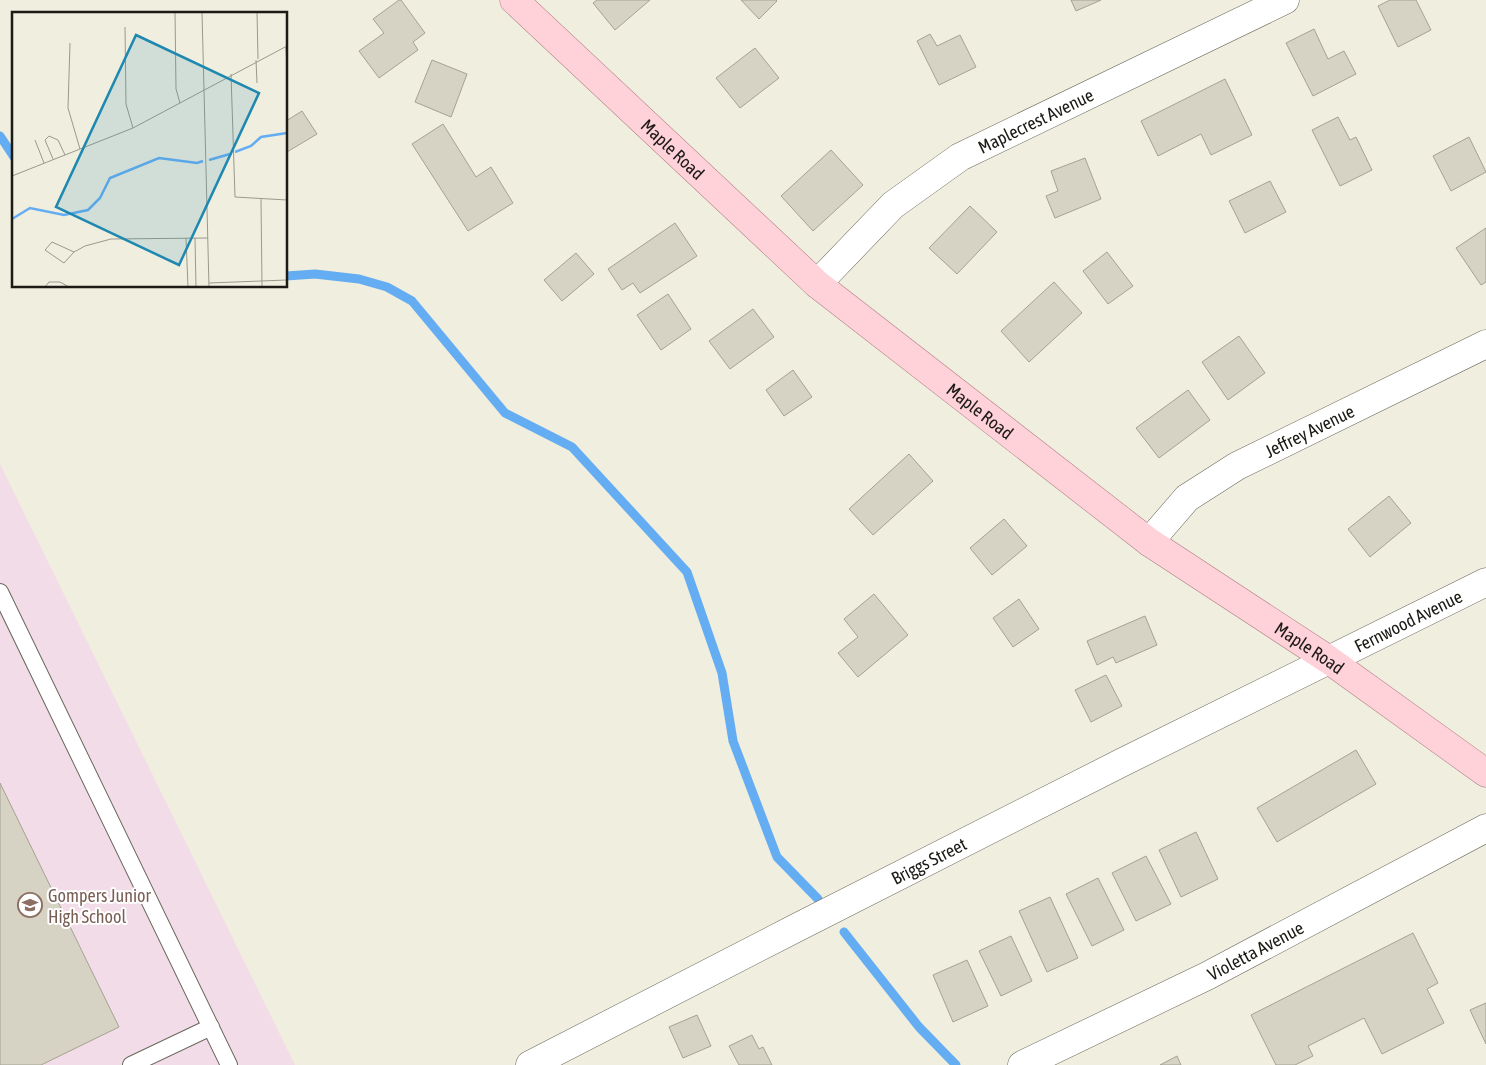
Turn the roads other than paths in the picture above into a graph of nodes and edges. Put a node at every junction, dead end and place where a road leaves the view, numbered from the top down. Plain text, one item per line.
1 (514, 0) edge
2 (1285, 0) edge
3 (817, 284) junction
4 (1486, 344) edge
5 (1149, 542) junction
6 (1486, 582) edge
7 (0, 592) edge
8 (1329, 660) junction
9 (1486, 773) edge
10 (1486, 828) edge
11 (210, 1027) junction
12 (132, 1065) edge
13 (229, 1065) edge
14 (530, 1065) edge
15 (1022, 1065) edge

1 - 3 main road, Maple Road
2 - 3 street, Maplecrest Avenue
3 - 5 main road, Maple Road
4 - 5 street, Jeffrey Avenue
5 - 8 main road, Maple Road
6 - 8 street, Fernwood Avenue
7 - 11 lane
8 - 9 main road, Maple Road
8 - 14 street, Briggs Street
10 - 15 street, Violetta Avenue
11 - 12 lane
11 - 13 lane

